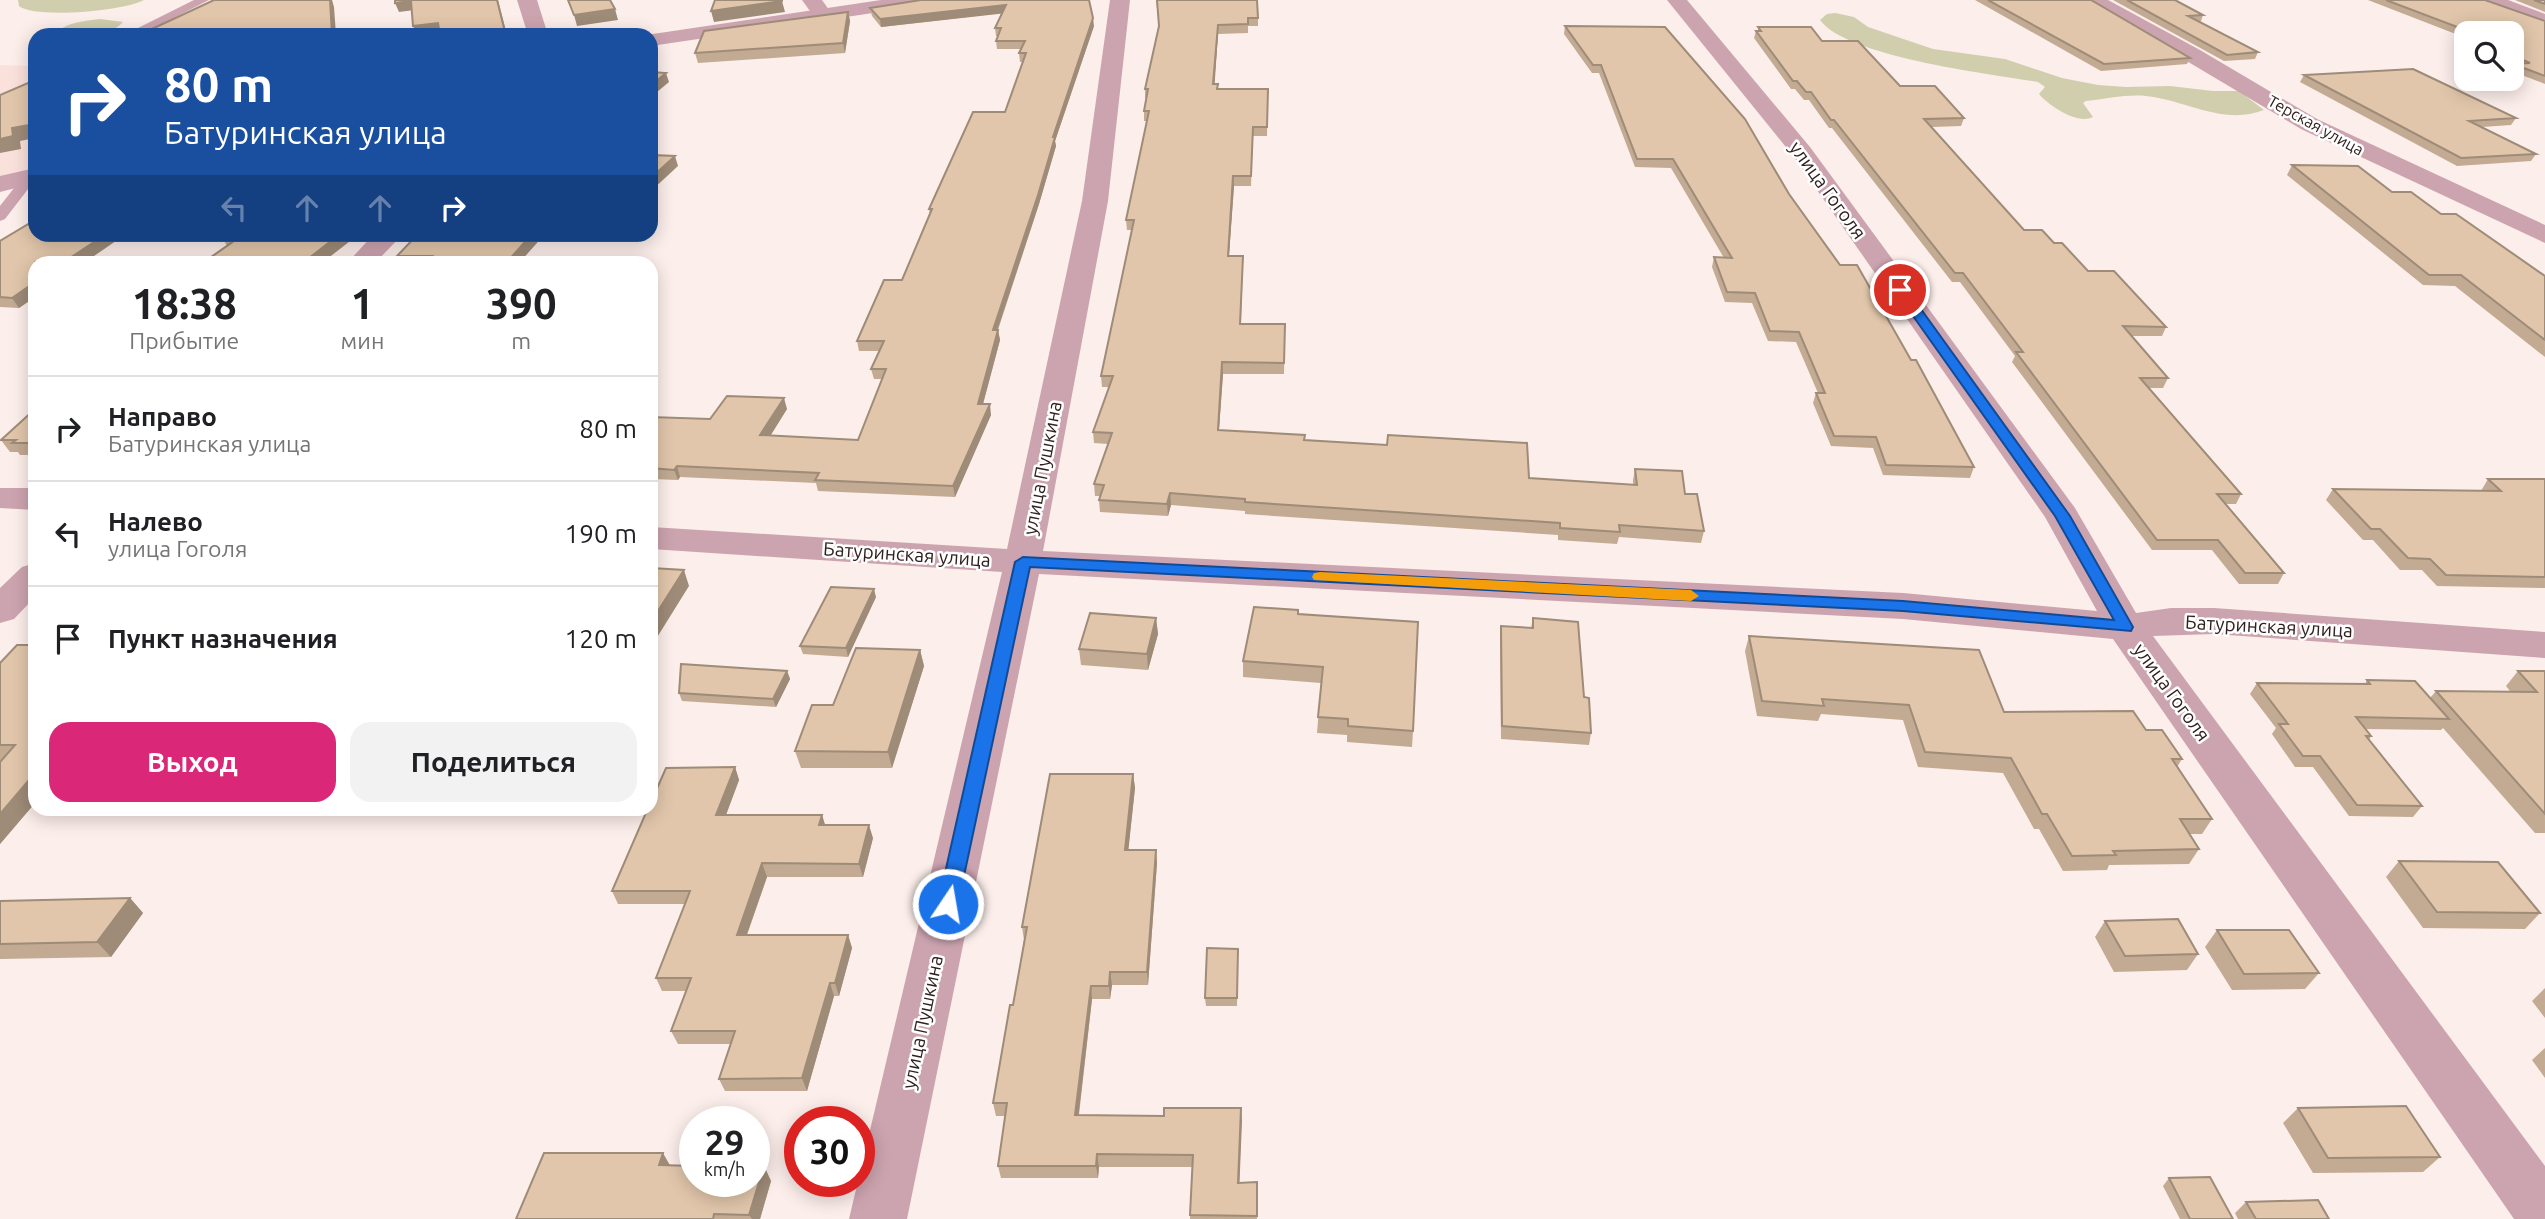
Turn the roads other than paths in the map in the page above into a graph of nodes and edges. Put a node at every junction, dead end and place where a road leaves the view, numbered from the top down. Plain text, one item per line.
1 (203, 0) edge
2 (527, 0) edge
3 (920, 0) edge
4 (1119, 0) edge
5 (1677, 0) edge
6 (2094, 0) edge
7 (2515, 0) edge
8 (2492, 1) edge
9 (817, 7) edge
10 (2545, 20) edge
11 (145, 28) edge
12 (536, 28) edge
13 (658, 39) edge
14 (28, 177) edge
15 (28, 181) edge
16 (0, 184) edge
17 (0, 216) edge
18 (2545, 235) edge
19 (382, 242) edge
20 (367, 256) edge
21 (0, 498) edge
22 (28, 499) edge
23 (658, 538) edge
24 (1023, 562) junction
25 (28, 582) edge
26 (0, 610) edge
27 (2125, 627) junction
28 (2545, 645) edge
29 (2545, 1214) edge
30 (878, 1219) edge

1 - 11 lane
2 - 12 street
3 - 9 street
4 - 24 street, улица Пушкина
5 - 27 street, улица Гоголя
6 - 18 street, Терская улица
7 - 8 street
8 - 10 street
9 - 13 street
14 - 16 street
15 - 17 lane
19 - 20 street
21 - 22 street
23 - 24 street, Батуринская улица
24 - 27 street, Батуринская улица
24 - 30 street, улица Пушкина
25 - 26 street
27 - 28 street, Батуринская улица
27 - 29 street, улица Гоголя

